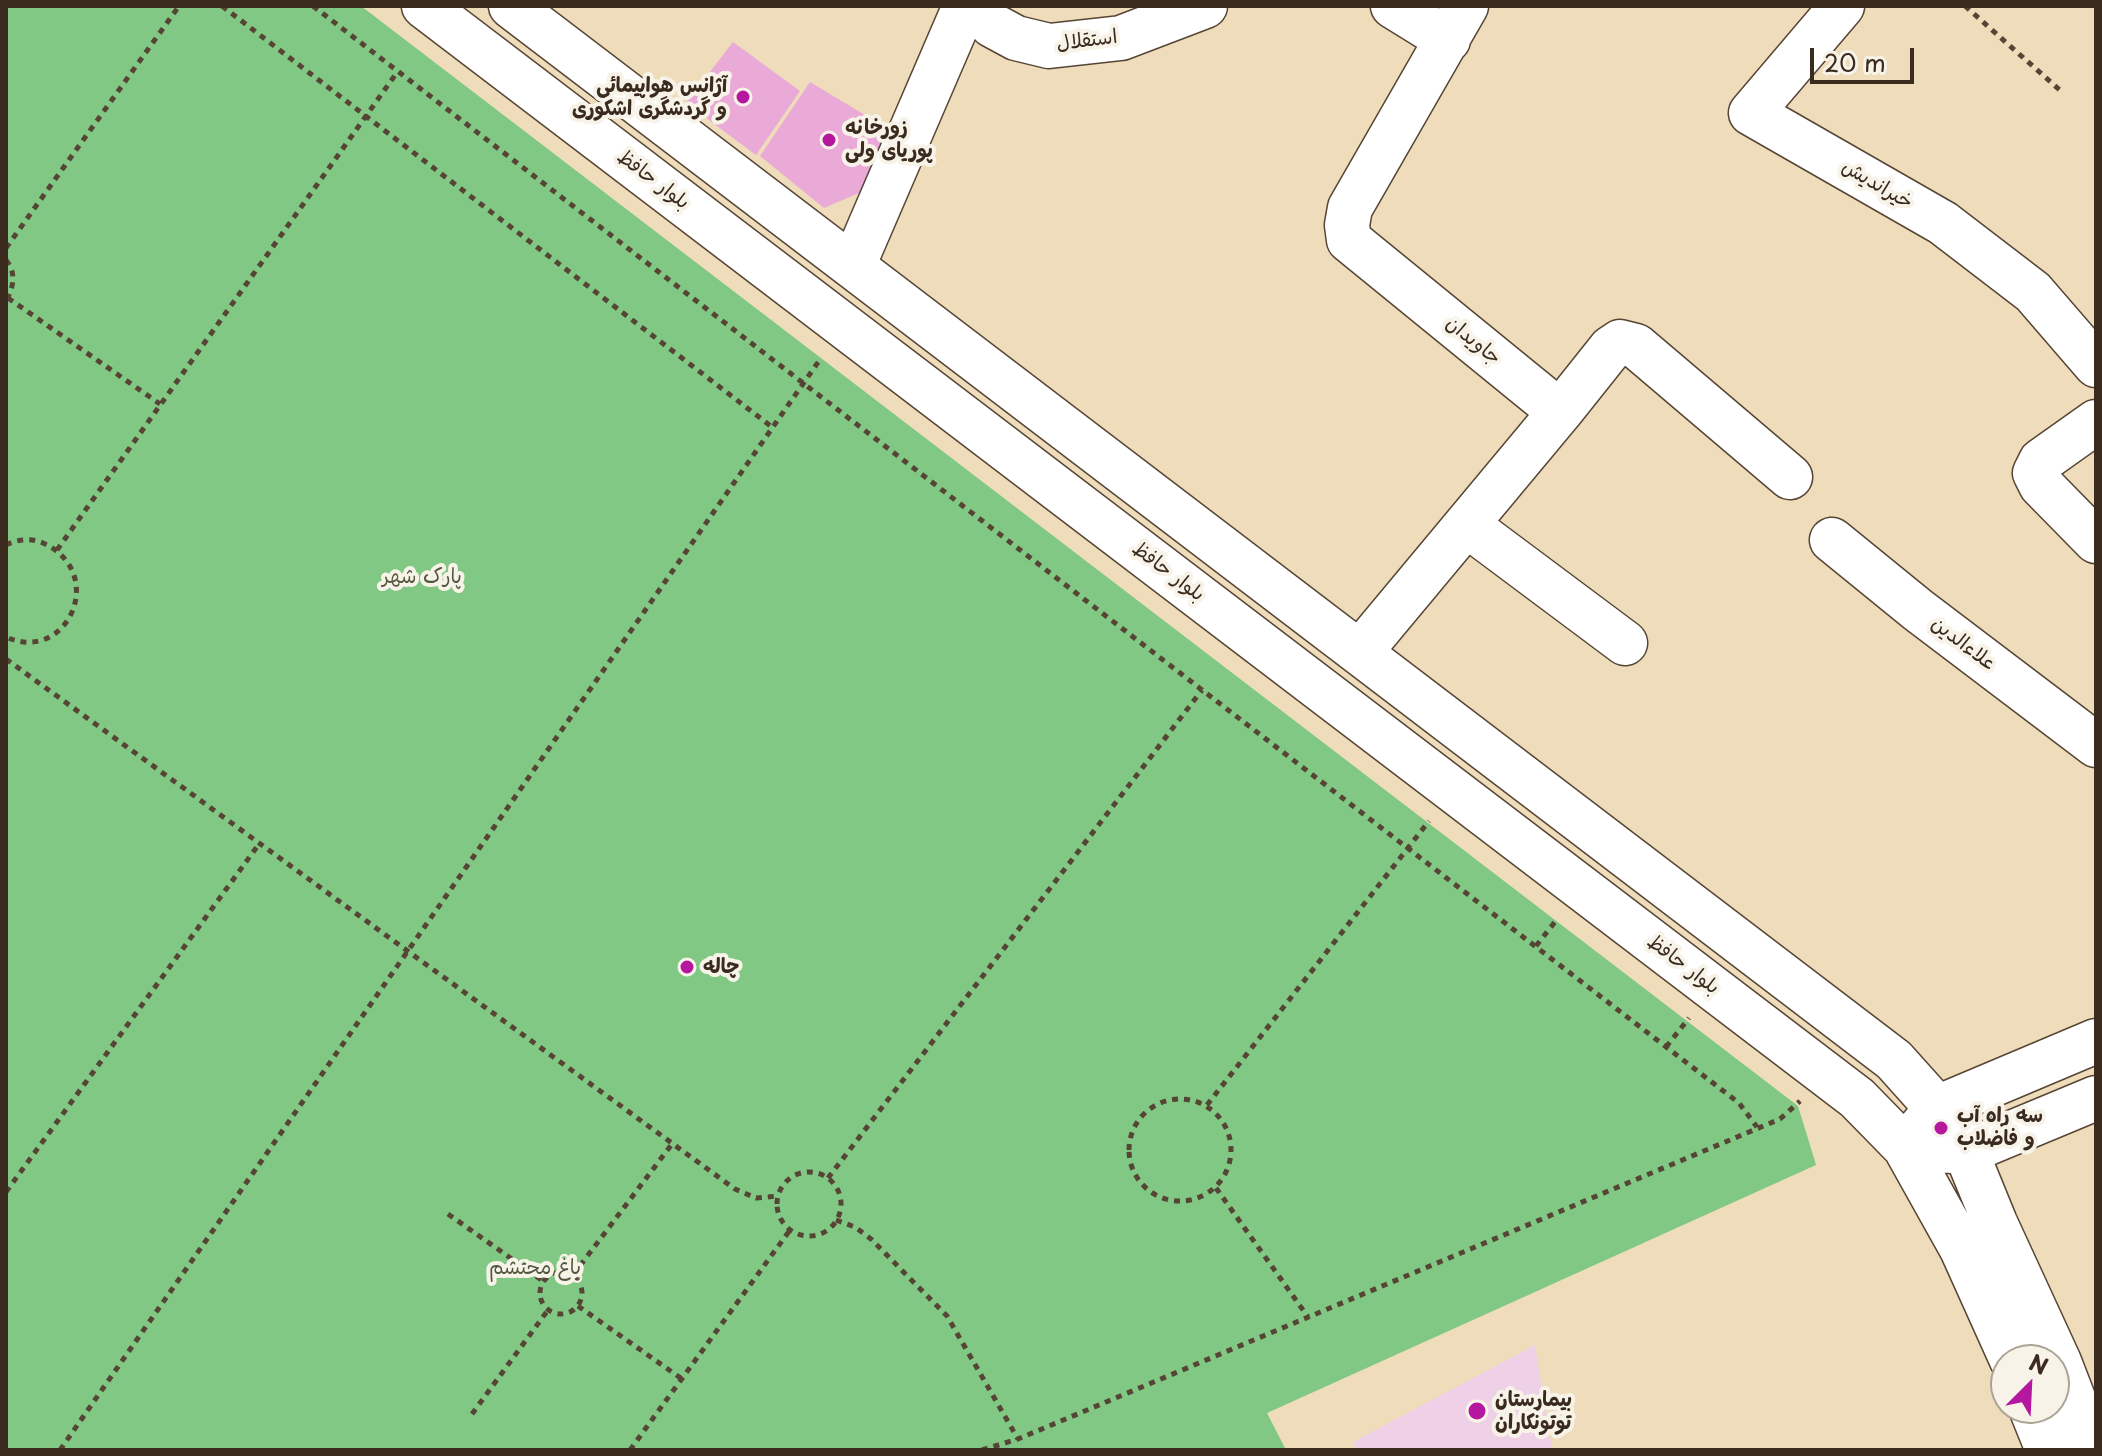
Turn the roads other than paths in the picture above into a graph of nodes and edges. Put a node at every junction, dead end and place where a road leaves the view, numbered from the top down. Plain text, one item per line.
1 (424, 6) edge
2 (511, 6) edge
3 (965, 6) edge
4 (977, 6) edge
5 (1205, 6) edge
6 (1393, 6) edge
7 (1842, 6) edge
8 (1457, 23) edge
9 (853, 266) junction
10 (826, 329) junction
11 (2096, 365) edge
12 (1560, 412) junction
13 (2096, 422) edge
14 (1790, 477) dead end
15 (1467, 525) junction
16 (1832, 540) dead end
17 (2096, 541) edge
18 (1625, 643) dead end
19 (1360, 652) junction
20 (2096, 745) edge
21 (2096, 1041) edge
22 (2096, 1098) edge
23 (1937, 1108) junction
24 (1905, 1147) junction
25 (1966, 1152) junction
26 (2005, 1344) edge
27 (2037, 1424) edge
28 (2048, 1450) edge
29 (2093, 1450) edge

1 - 10 main road, بلوار حافظ
2 - 9 main road
3 - 9 main road
4 - 5 main road, استقلال
6 - 8 main road
7 - 11 main road, خیراندیش
8 - 12 main road, جاویدان
9 - 10 main road
9 - 19 main road
10 - 24 main road, بلوار حافظ
12 - 14 main road
12 - 15 main road
13 - 17 main road
15 - 18 main road
15 - 19 main road
16 - 20 main road, علاءالدین
19 - 23 main road
21 - 23 main road
22 - 25 main road
23 - 24 main road
23 - 25 main road
24 - 25 main road
24 - 26 main road, بلوار حافظ
25 - 29 main road
27 - 28 main road

